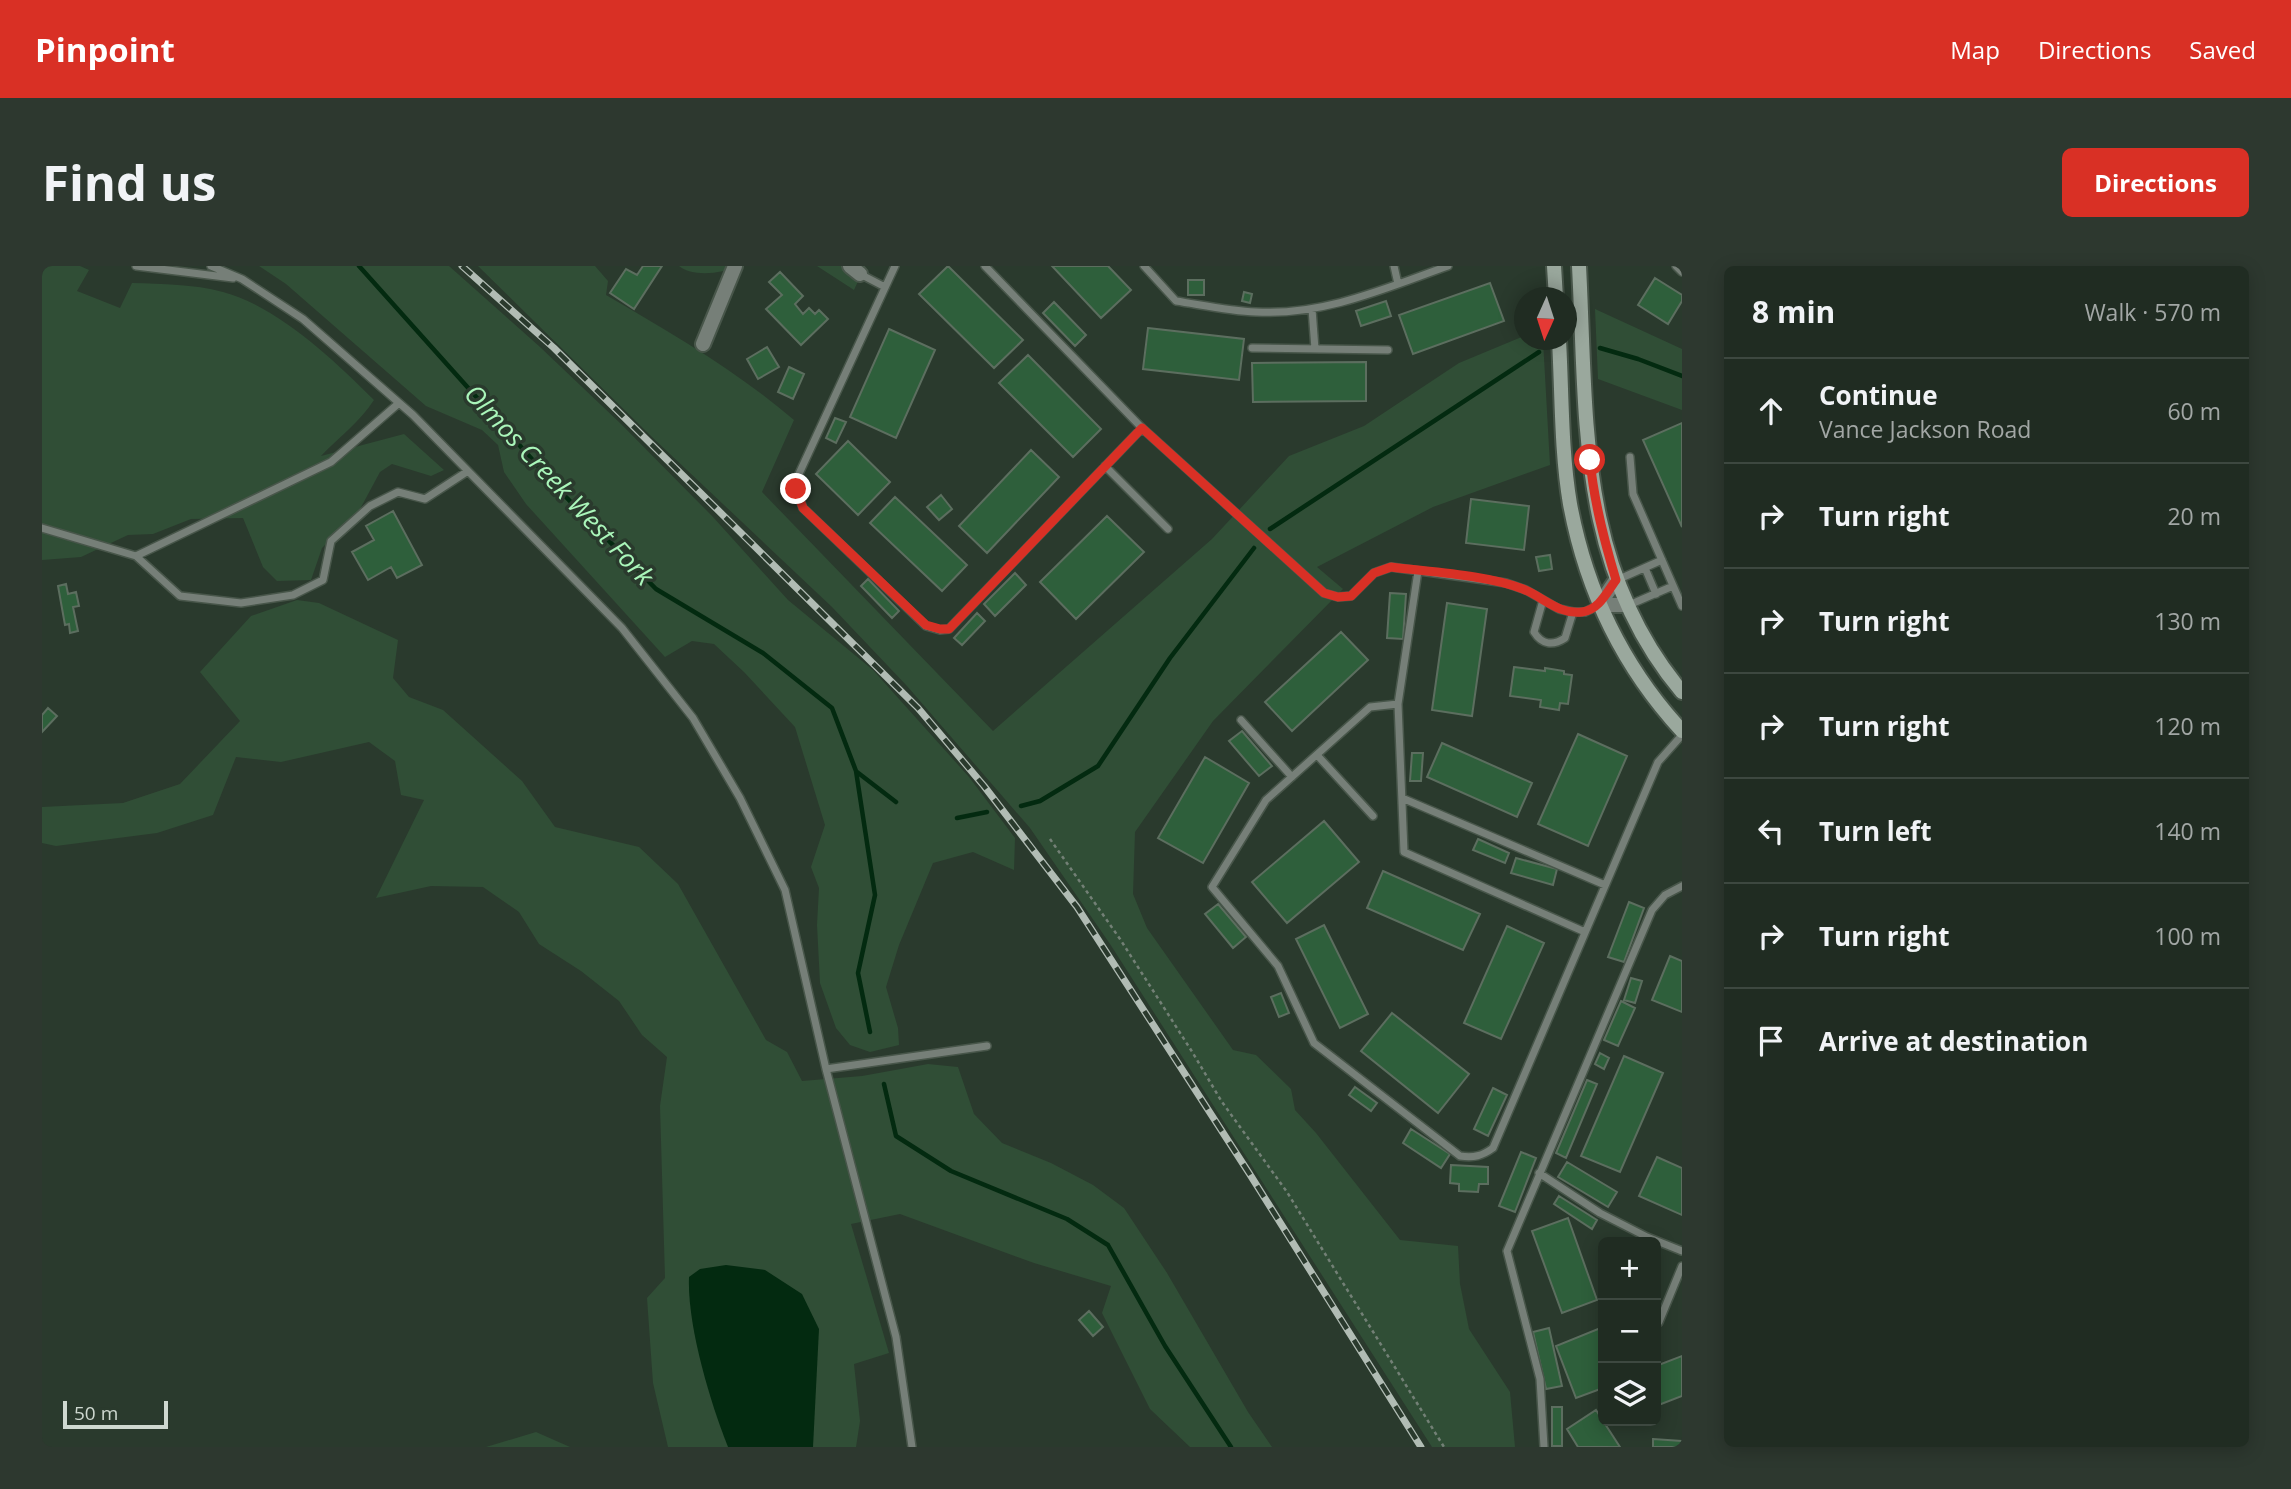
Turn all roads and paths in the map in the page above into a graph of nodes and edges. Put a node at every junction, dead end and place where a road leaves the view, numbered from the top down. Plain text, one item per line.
1 (136, 266) edge
2 (211, 266) edge
3 (736, 266) edge
4 (895, 266) edge
5 (985, 266) edge
6 (1144, 266) edge
7 (1394, 266) edge
8 (1448, 266) edge
9 (1555, 266) edge
10 (1579, 266) edge
11 (1676, 266) edge
12 (855, 270) edge
13 (1682, 272) edge
14 (242, 279) junction
15 (1398, 284) junction
16 (885, 287) junction
17 (1556, 287) edge
18 (1312, 309) junction
19 (703, 344) dead end
20 (1252, 348) dead end
21 (1315, 349) junction
22 (1388, 350) dead end
23 (1560, 350) edge
24 (399, 403) junction
25 (1142, 428) junction
26 (1630, 457) dead end
27 (1105, 466) junction
28 (468, 471) junction
29 (42, 528) edge
30 (1168, 529) dead end
31 (136, 556) junction
32 (1662, 560) junction
33 (1644, 568) junction
34 (1418, 571) junction
35 (1616, 580) junction
36 (1674, 586) junction
37 (1656, 594) junction
38 (1543, 600) junction
39 (1599, 605) junction
40 (1628, 605) junction
41 (1682, 606) edge
42 (1573, 612) junction
43 (1682, 692) edge
44 (1398, 704) junction
45 (1241, 720) dead end
46 (1682, 733) edge
47 (1317, 755) junction
48 (1292, 777) junction
49 (1402, 798) junction
50 (1373, 816) dead end
51 (1050, 839) dead end
52 (1605, 885) junction
53 (1682, 886) edge
54 (1585, 932) junction
55 (987, 1046) dead end
56 (826, 1069) junction
57 (1539, 1172) junction
58 (1641, 1237) edge
59 (1661, 1245) edge
60 (1682, 1251) edge
61 (1682, 1266) edge
62 (1661, 1317) edge
63 (912, 1447) edge
64 (1444, 1447) edge
65 (1544, 1447) edge

1 - 14 lane
2 - 14 lane
3 - 19 street
4 - 16 lane
5 - 25 lane
6 - 18 lane
7 - 15 lane
8 - 15 lane
9 - 17 main road
10 - 35 main road
11 - 13 lane
12 - 16 lane
14 - 24 lane
15 - 18 lane
16 - 27 lane
18 - 21 lane
20 - 21 lane
21 - 22 lane
23 - 39 main road
24 - 28 lane
24 - 31 lane
25 - 27 lane
25 - 34 lane
26 - 32 lane
27 - 30 lane
28 - 31 lane
28 - 56 lane
29 - 31 lane
32 - 33 lane
32 - 36 lane
33 - 35 lane
33 - 37 lane
34 - 38 lane
34 - 44 lane
35 - 39 street
35 - 40 main road
36 - 37 lane
36 - 41 lane
37 - 40 lane
38 - 42 lane
38 - 42 lane
39 - 40 street
39 - 42 lane
39 - 46 main road
40 - 43 main road
44 - 47 lane
44 - 49 lane
45 - 48 lane
46 - 52 lane
47 - 48 lane
47 - 50 lane
48 - 54 lane
49 - 52 lane
49 - 54 lane
51 - 64 path
52 - 54 lane
53 - 57 lane
55 - 56 lane
56 - 63 lane
57 - 58 lane
57 - 65 lane
59 - 60 lane
61 - 62 lane

